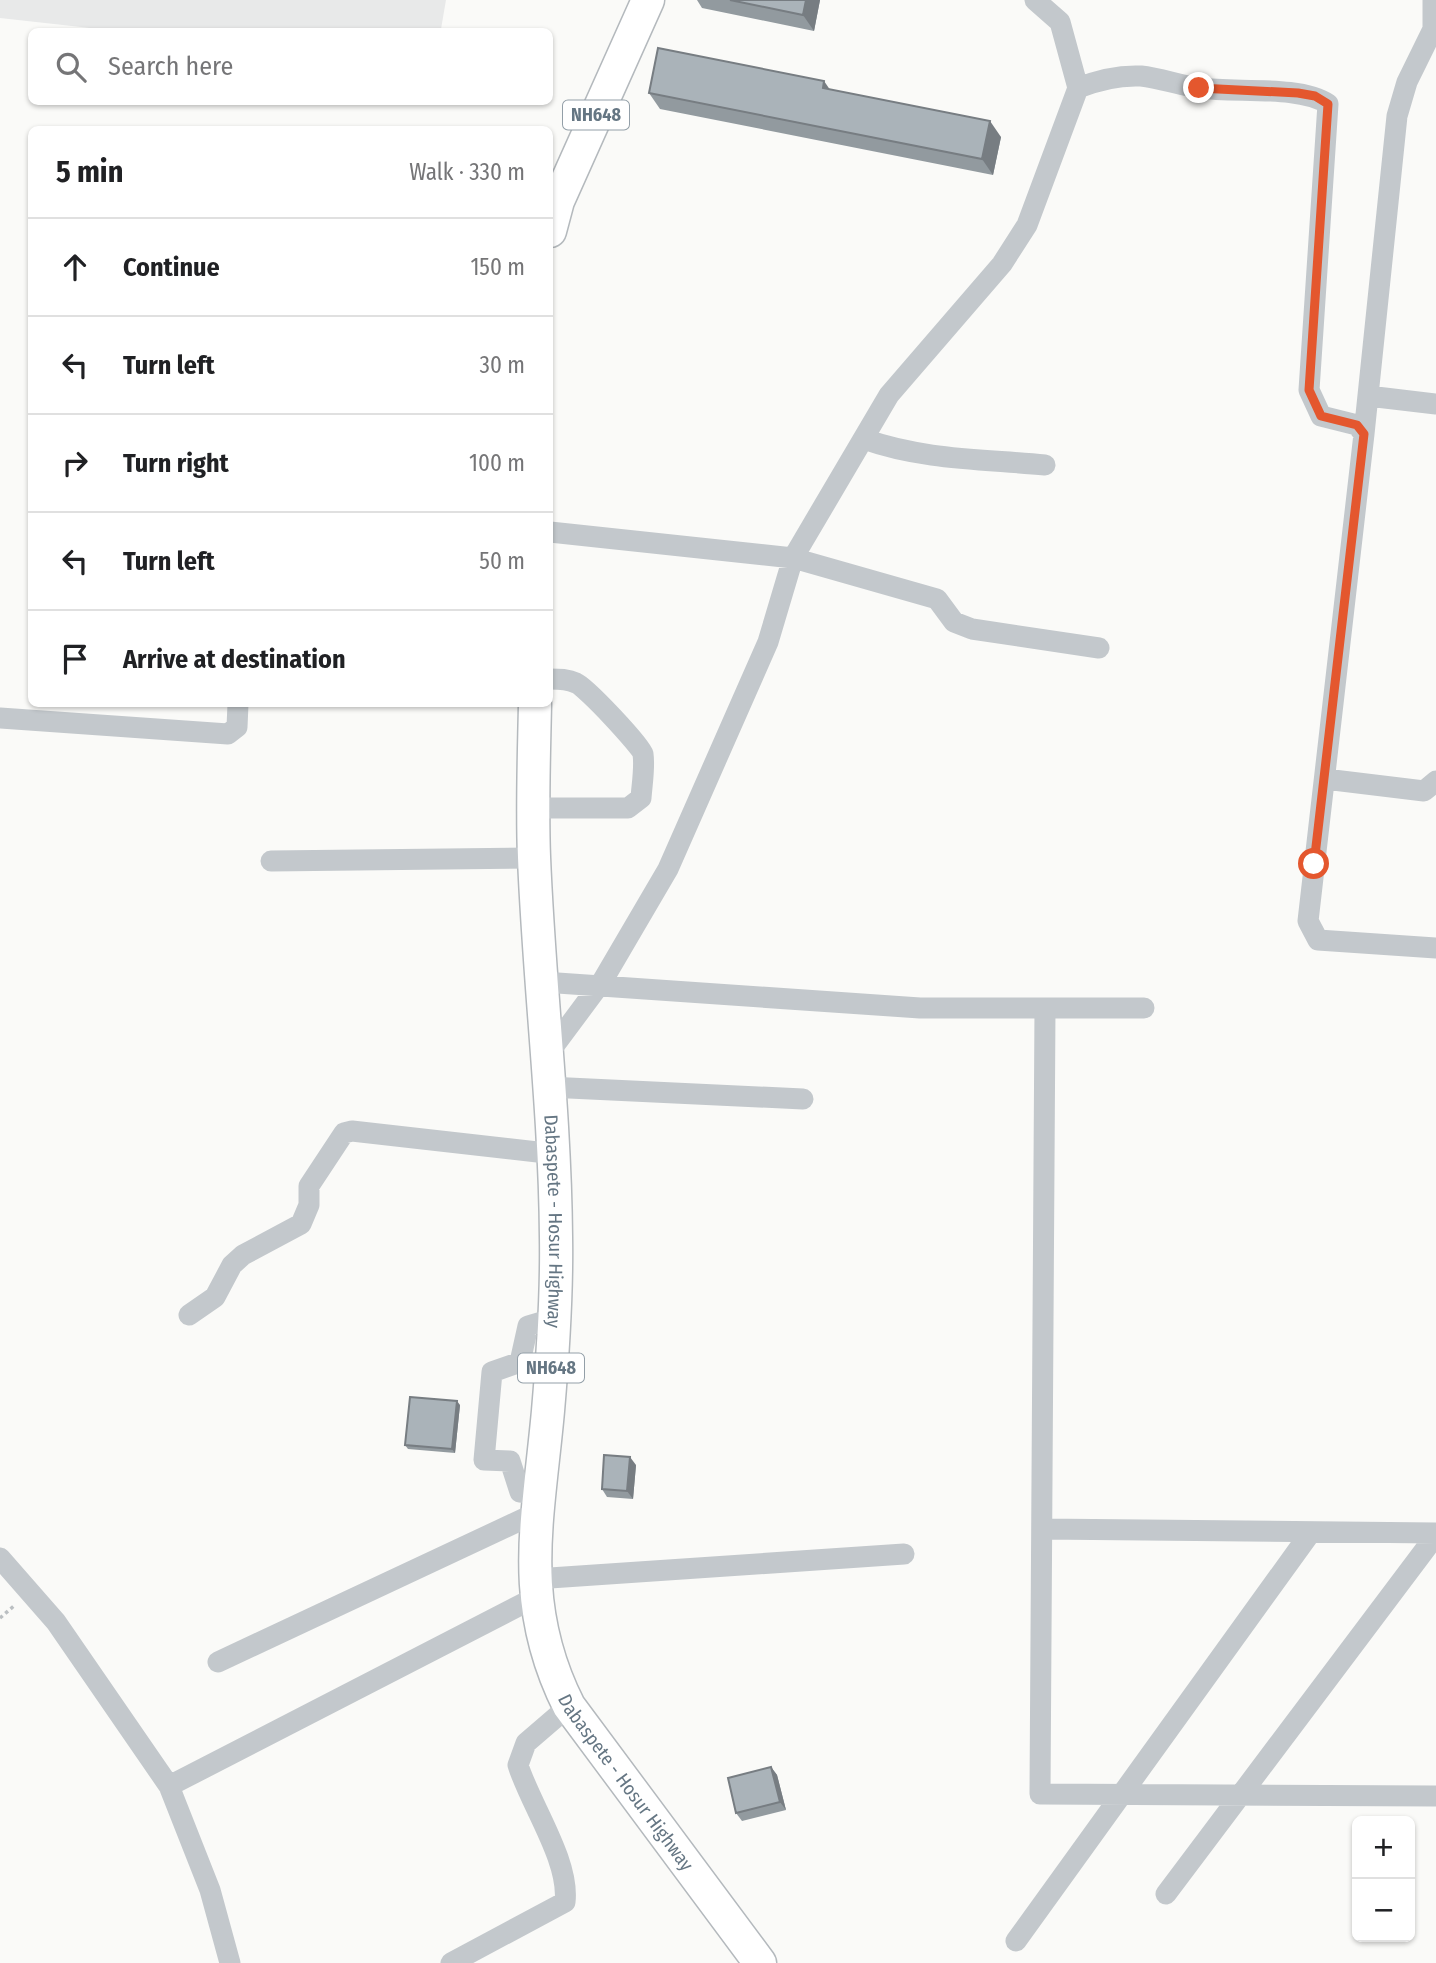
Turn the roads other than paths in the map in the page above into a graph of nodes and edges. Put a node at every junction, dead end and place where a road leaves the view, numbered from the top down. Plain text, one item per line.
1 (648, 0) edge
2 (1035, 0) edge
3 (1433, 0) edge
4 (1078, 88) junction
5 (553, 220) edge
6 (1368, 396) junction
7 (1436, 404) edge
8 (1364, 434) junction
9 (864, 439) junction
10 (1045, 465) dead end
11 (553, 532) edge
12 (793, 558) junction
13 (1099, 648) dead end
14 (553, 679) edge
15 (238, 707) edge
16 (535, 707) edge
17 (0, 718) edge
18 (1325, 779) junction
19 (1436, 781) edge
20 (533, 808) junction
21 (534, 858) junction
22 (271, 861) dead end
23 (1436, 948) edge
24 (543, 982) junction
25 (1045, 1008) junction
26 (1144, 1008) dead end
27 (548, 1054) junction
28 (548, 1087) junction
29 (803, 1099) dead end
30 (555, 1154) junction
31 (189, 1315) dead end
32 (555, 1318) junction
33 (538, 1503) junction
34 (1042, 1528) junction
35 (1311, 1532) junction
36 (1436, 1534) edge
37 (904, 1553) dead end
38 (0, 1558) edge
39 (535, 1589) junction
40 (218, 1662) dead end
41 (569, 1706) junction
42 (169, 1786) junction
43 (1121, 1795) junction
44 (1240, 1795) junction
45 (1436, 1796) edge
46 (1166, 1894) dead end
47 (1016, 1941) dead end
48 (230, 1963) edge
49 (451, 1963) edge
50 (760, 1963) edge

1 - 5 highway, NH648
2 - 4 street
3 - 6 street
4 - 8 street
4 - 9 street
6 - 7 street
6 - 8 street
8 - 18 street
9 - 10 street
9 - 12 street
11 - 12 street
12 - 13 street
12 - 27 street
14 - 20 street
15 - 17 street
16 - 20 highway, Dabaspete - Hosur Highway / NH648
18 - 19 street
18 - 23 street
20 - 21 highway, Dabaspete - Hosur Highway / NH648
21 - 22 street
21 - 24 highway, Dabaspete - Hosur Highway / NH648
24 - 25 street
24 - 27 highway, Dabaspete - Hosur Highway / NH648
25 - 26 street
25 - 34 street
27 - 28 highway, Dabaspete - Hosur Highway / NH648
28 - 29 street
28 - 30 highway, Dabaspete - Hosur Highway / NH648
30 - 31 street
30 - 32 highway, Dabaspete - Hosur Highway / NH648
32 - 33 highway, Dabaspete - Hosur Highway / NH648
32 - 33 street
33 - 39 highway, Dabaspete - Hosur Highway / NH648
33 - 40 street
34 - 35 street
34 - 43 street
35 - 36 street
35 - 43 street
36 - 44 street
37 - 39 street
38 - 42 street
39 - 41 highway, Dabaspete - Hosur Highway / NH648
39 - 42 street
41 - 49 street
41 - 50 highway, Dabaspete - Hosur Highway / NH648
42 - 48 street
43 - 44 street
43 - 47 street
44 - 45 street
44 - 46 street

